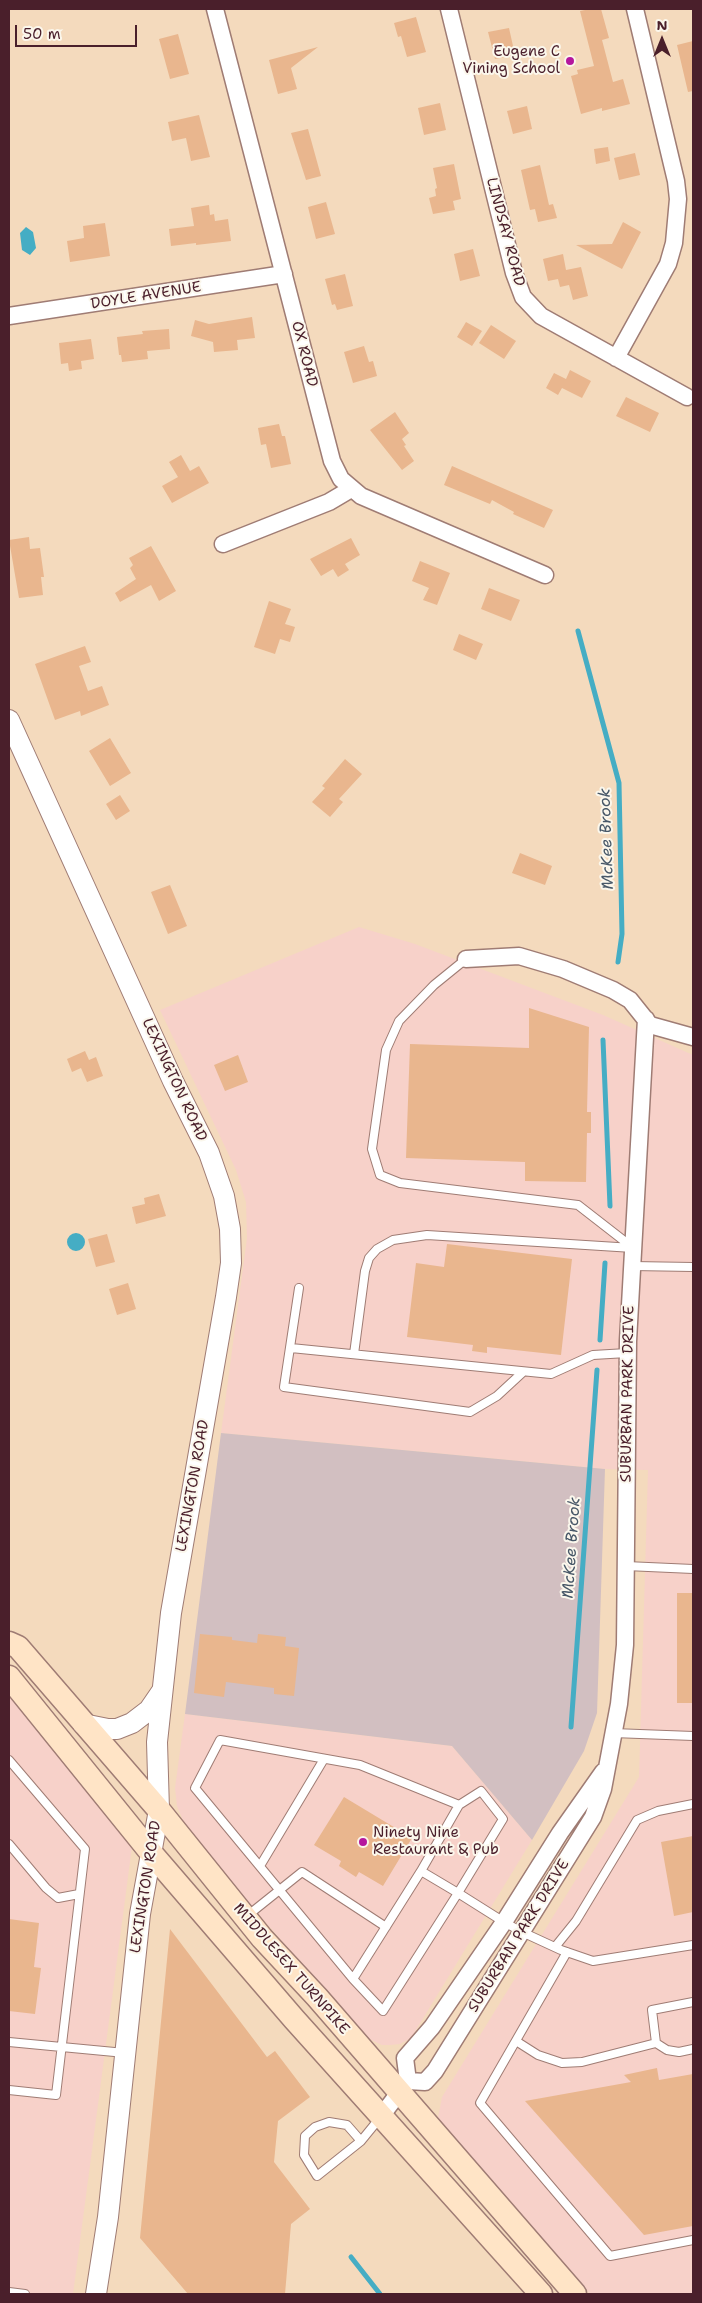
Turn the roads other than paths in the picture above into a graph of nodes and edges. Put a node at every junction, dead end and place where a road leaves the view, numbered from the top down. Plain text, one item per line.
1 (214, 9) edge
2 (449, 9) edge
3 (634, 9) edge
4 (284, 274) junction
5 (9, 316) edge
6 (616, 358) junction
7 (687, 397) dead end
8 (351, 489) junction
9 (223, 544) dead end
10 (545, 575) dead end
11 (9, 725) edge
12 (466, 959) joint
13 (646, 1019) junction
14 (693, 1037) edge
15 (633, 1248) junction
16 (632, 1266) junction
17 (693, 1267) edge
18 (298, 1288) dead end
19 (291, 1348) junction
20 (627, 1353) junction
21 (354, 1354) junction
22 (523, 1372) junction
23 (626, 1566) junction
24 (693, 1569) edge
25 (9, 1643) edge
26 (9, 1677) edge
27 (163, 1689) junction
28 (83, 1724) junction
29 (613, 1734) junction
30 (693, 1736) edge
31 (324, 1759) junction
32 (9, 1760) edge
33 (606, 1768) junction
34 (693, 1804) edge
35 (459, 1805) junction
36 (159, 1810) junction
37 (9, 1844) edge
38 (152, 1854) junction
39 (260, 1866) junction
40 (422, 1871) junction
41 (280, 1890) junction
42 (458, 1893) junction
43 (79, 1894) junction
44 (245, 1917) junction
45 (504, 1922) junction
46 (386, 1927) junction
47 (522, 1932) junction
48 (693, 1945) edge
49 (556, 1948) junction
50 (567, 1952) junction
51 (353, 1979) junction
52 (693, 2002) edge
53 (516, 2041) junction
54 (9, 2042) edge
55 (656, 2043) junction
56 (61, 2048) junction
57 (693, 2049) edge
58 (125, 2053) junction
59 (404, 2087) junction
60 (9, 2090) edge
61 (382, 2115) junction
62 (361, 2141) junction
63 (693, 2240) edge
64 (9, 2292) edge
65 (25, 2294) edge
66 (96, 2294) edge
67 (541, 2294) edge
68 (575, 2294) edge

1 - 4 street, OX ROAD
2 - 6 street, LINDSAY ROAD
3 - 6 street
4 - 5 street, DOYLE AVENUE
4 - 8 street, OX ROAD
6 - 7 street, LINDSAY ROAD
8 - 9 street
8 - 10 street, OX ROAD
11 - 27 street, LEXINGTON ROAD
12 - 13 street
12 - 15 lane
13 - 14 street
13 - 15 street, SUBURBAN PARK DRIVE
15 - 16 street, SUBURBAN PARK DRIVE
15 - 21 lane
16 - 17 lane
16 - 20 street, SUBURBAN PARK DRIVE
18 - 19 lane
19 - 21 lane
19 - 22 lane
20 - 22 lane
20 - 23 street, SUBURBAN PARK DRIVE
21 - 22 lane
23 - 24 lane
23 - 29 street, SUBURBAN PARK DRIVE
25 - 28 main road, MIDDLESEX TURNPIKE
26 - 38 main road, MIDDLESEX TURNPIKE
27 - 28 street
27 - 36 street, LEXINGTON ROAD
28 - 36 main road, MIDDLESEX TURNPIKE
29 - 30 lane
29 - 33 street, SUBURBAN PARK DRIVE
31 - 35 lane
31 - 39 lane
31 - 39 lane
32 - 43 lane
33 - 45 street, SUBURBAN PARK DRIVE
33 - 47 street, SUBURBAN PARK DRIVE
34 - 49 lane
35 - 40 lane
35 - 42 lane
36 - 38 street, LEXINGTON ROAD
36 - 44 main road, MIDDLESEX TURNPIKE
37 - 43 lane
38 - 58 street, LEXINGTON ROAD
38 - 61 main road, MIDDLESEX TURNPIKE
39 - 41 lane
40 - 42 lane
40 - 46 lane
41 - 44 lane
41 - 46 lane
41 - 51 lane
42 - 45 lane
42 - 51 lane
43 - 56 lane
44 - 59 main road, MIDDLESEX TURNPIKE
45 - 47 lane
45 - 59 street, SUBURBAN PARK DRIVE
46 - 51 lane
47 - 49 lane
47 - 59 street, SUBURBAN PARK DRIVE
48 - 50 lane
49 - 50 lane
50 - 53 lane
52 - 55 lane
53 - 55 lane
53 - 63 lane
54 - 56 lane
55 - 57 lane
56 - 58 lane
56 - 60 lane
58 - 66 street, LEXINGTON ROAD
59 - 61 street
59 - 68 main road, MIDDLESEX TURNPIKE
61 - 62 lane
61 - 67 main road, MIDDLESEX TURNPIKE
62 - 62 lane
64 - 65 lane

